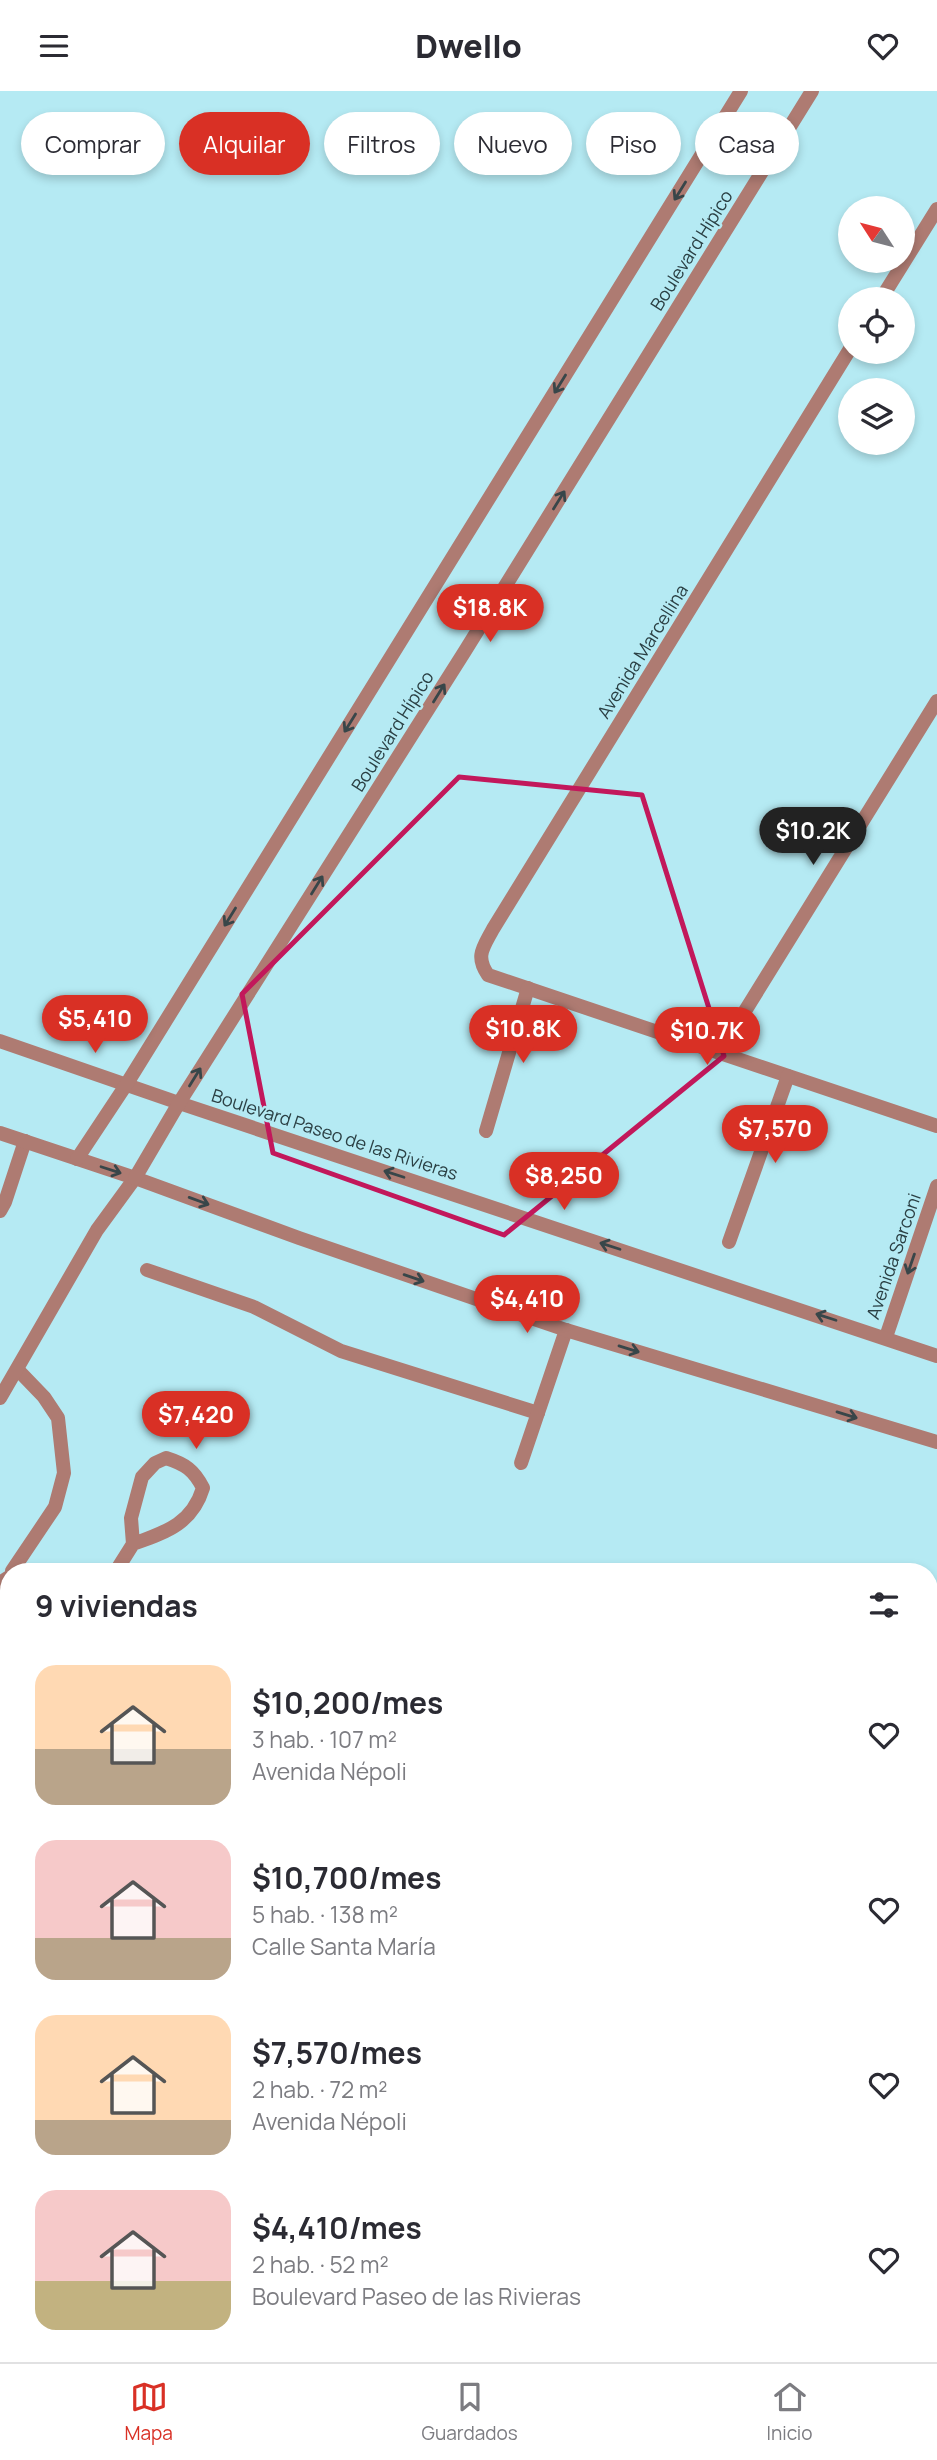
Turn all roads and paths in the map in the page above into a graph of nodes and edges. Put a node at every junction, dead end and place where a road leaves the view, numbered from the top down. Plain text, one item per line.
1 (741, 91) edge
2 (812, 91) edge
3 (937, 209) edge
4 (888, 287) edge
5 (841, 364) edge
6 (937, 701) edge
7 (528, 989) junction
8 (0, 1041) edge
9 (719, 1053) junction
10 (788, 1076) junction
11 (126, 1085) junction
12 (179, 1103) junction
13 (937, 1126) edge
14 (486, 1131) dead end
15 (0, 1133) edge
16 (25, 1141) junction
17 (77, 1159) junction
18 (135, 1178) junction
19 (937, 1186) edge
20 (0, 1210) edge
21 (729, 1242) dead end
22 (147, 1270) dead end
23 (566, 1330) junction
24 (886, 1337) junction
25 (937, 1356) edge
26 (18, 1370) junction
27 (0, 1398) edge
28 (538, 1413) junction
29 (937, 1442) edge
30 (521, 1463) dead end
31 (133, 1544) junction
32 (17, 1563) edge
33 (121, 1563) edge

1 -> 11 street
12 -> 2 street, Boulevard Hípico
3 - 4 street
5 - 7 street, Avenida Marcellina
6 - 9 street
7 - 9 street
7 - 14 street
8 - 11 street, Boulevard Paseo de las Rivieras
9 - 10 street
10 - 13 street
10 - 21 street
11 - 12 street, Boulevard Paseo de las Rivieras
11 - 17 street
12 - 18 street, Boulevard Hípico
24 -> 12 street, Boulevard Paseo de las Rivieras
15 - 16 street
16 - 17 street
16 - 20 street
17 -> 18 street
18 -> 23 street
18 - 26 street, Boulevard Hípico
19 -> 24 street, Avenida Sarconi
22 - 28 street
23 - 28 street
23 -> 29 street
24 - 25 street, Boulevard Paseo de las Rivieras
26 - 27 street, Boulevard Hípico
26 - 32 street
28 - 30 street
31 - 31 street
31 - 33 street

